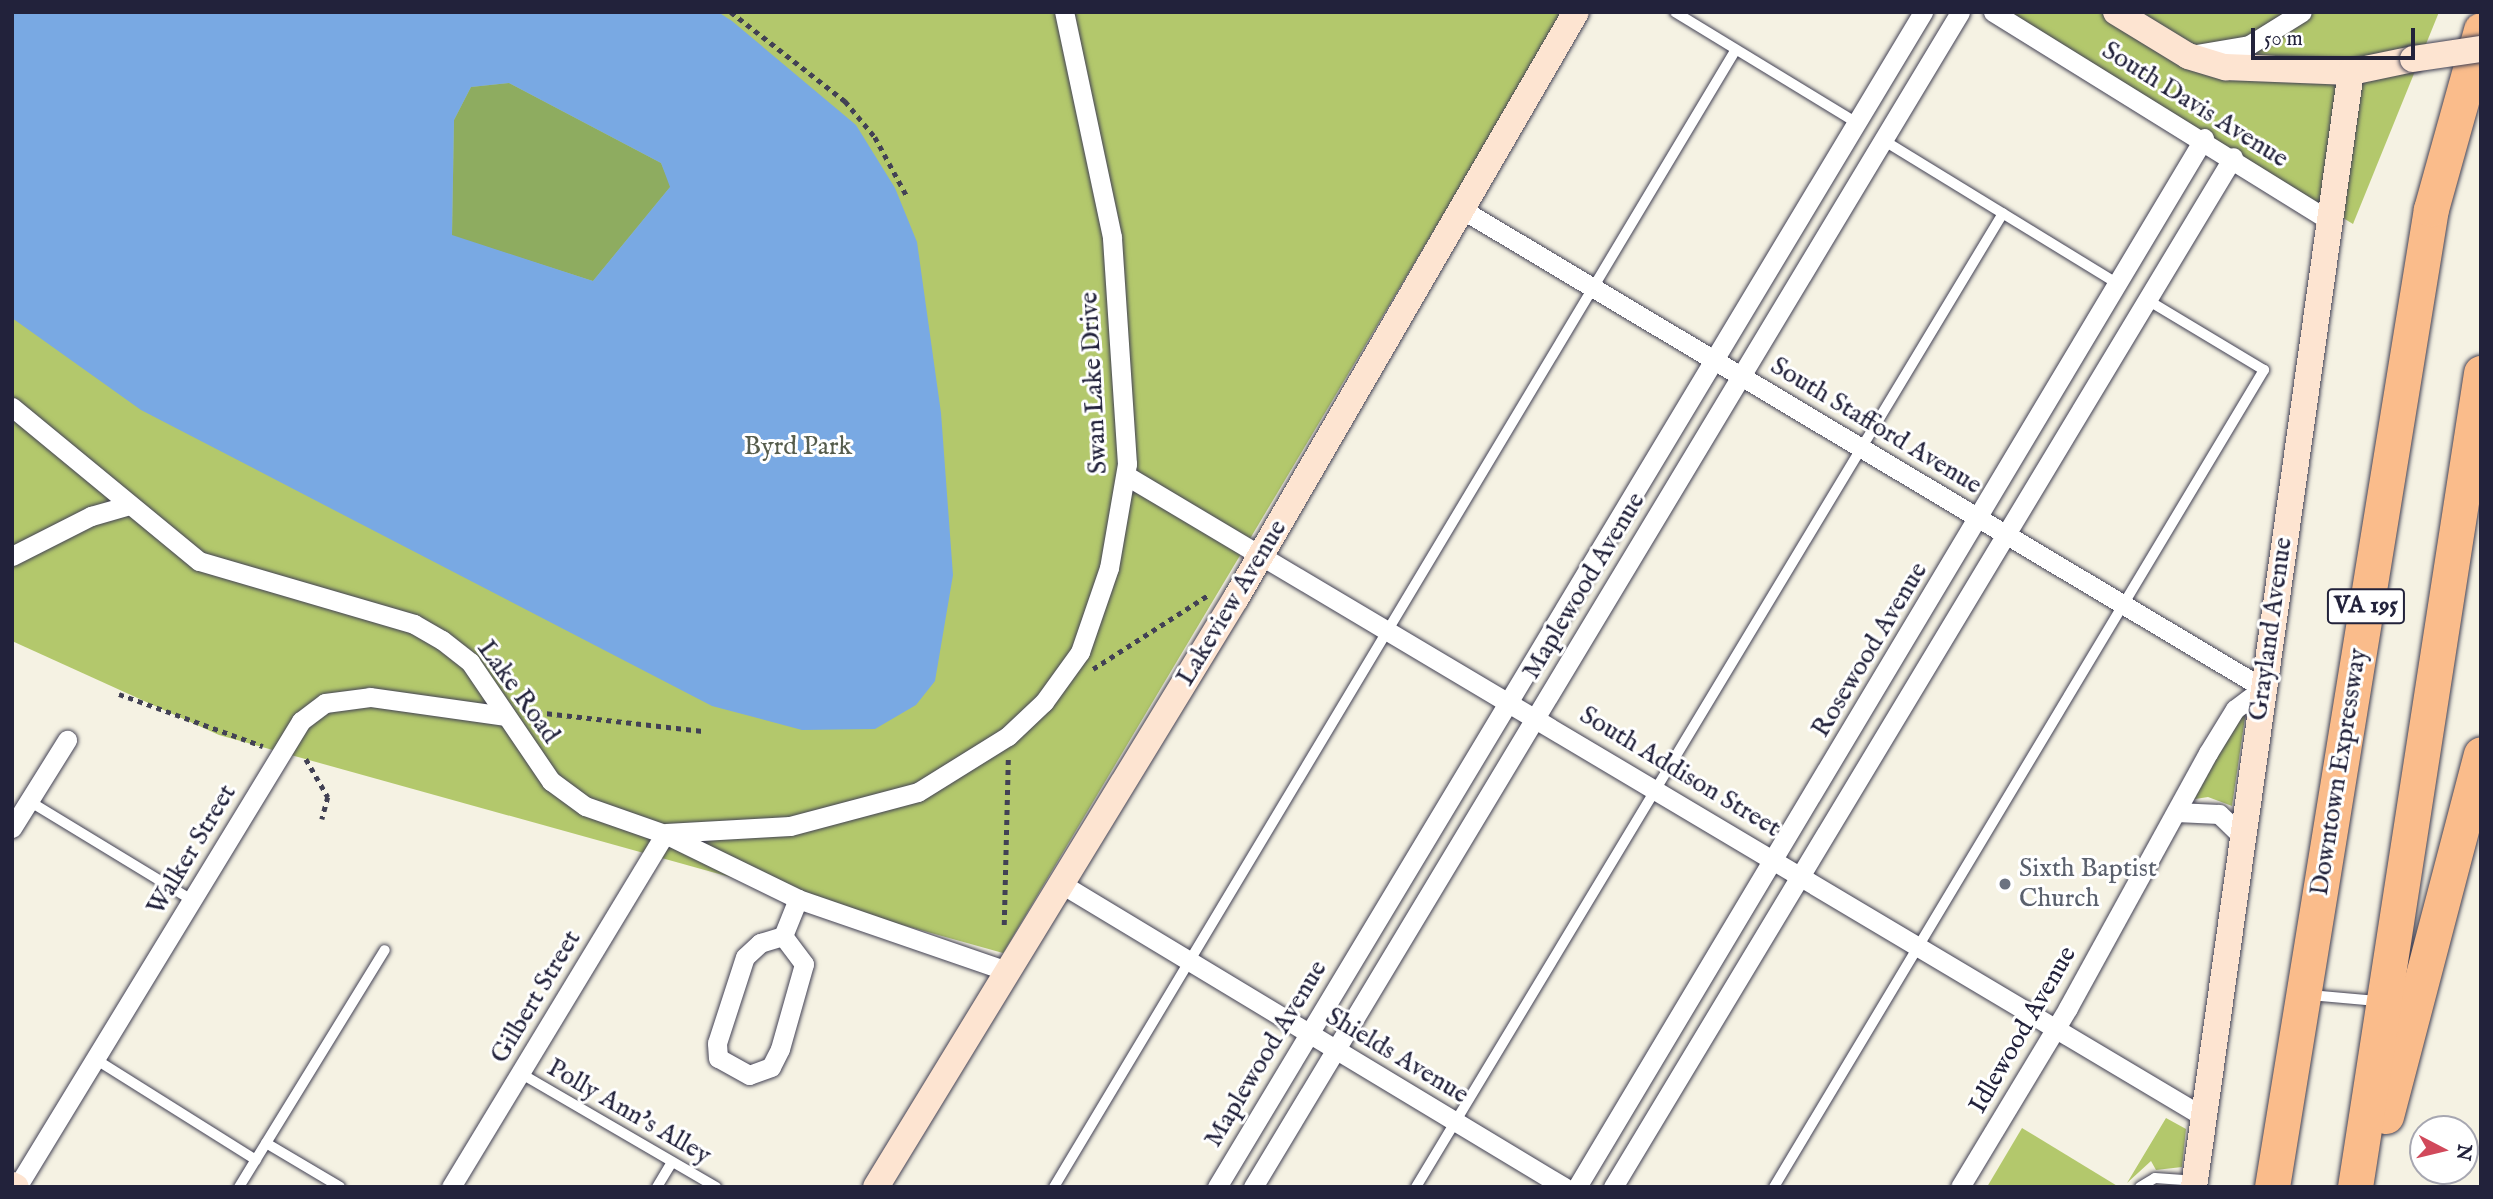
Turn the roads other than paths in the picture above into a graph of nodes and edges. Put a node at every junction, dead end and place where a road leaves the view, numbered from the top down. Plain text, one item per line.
1 (1064, 12) edge
2 (1576, 12) edge
3 (1675, 12) edge
4 (1923, 12) edge
5 (1960, 12) edge
6 (1993, 12) edge
7 (2116, 12) edge
8 (2302, 12) edge
9 (2481, 30) edge
10 (2481, 49) edge
11 (1735, 51) junction
12 (2188, 55) junction
13 (2351, 72) junction
14 (1857, 123) junction
15 (2204, 138) junction
16 (1883, 140) junction
17 (2233, 157) junction
18 (1463, 210) junction
19 (2003, 213) junction
20 (2332, 222) junction
21 (2118, 284) junction
22 (1593, 287) junction
23 (2146, 299) junction
24 (1714, 360) junction
25 (2481, 373) edge
26 (1741, 376) junction
27 (12, 407) edge
28 (1862, 448) junction
29 (1127, 476) junction
30 (126, 506) junction
31 (1979, 518) junction
32 (2003, 532) junction
33 (1261, 554) junction
34 (12, 556) edge
35 (2124, 605) junction
36 (1388, 629) junction
37 (2263, 688) junction
38 (1509, 701) junction
39 (503, 712) junction
40 (1536, 717) junction
41 (67, 740) dead end
42 (2481, 754) edge
43 (1657, 788) junction
44 (29, 801) junction
45 (2176, 813) junction
46 (12, 828) edge
47 (665, 834) junction
48 (2242, 835) junction
49 (1777, 859) junction
50 (1798, 872) junction
51 (1060, 883) junction
52 (798, 899) junction
53 (191, 900) junction
54 (783, 936) junction
55 (1920, 944) junction
56 (384, 950) dead end
57 (1189, 961) junction
58 (1007, 971) junction
59 (2303, 995) junction
60 (2386, 1002) junction
61 (2057, 1026) junction
62 (1310, 1033) junction
63 (1336, 1049) junction
64 (95, 1059) junction
65 (520, 1073) junction
66 (2204, 1117) junction
67 (1456, 1122) junction
68 (267, 1143) junction
69 (256, 1160) junction
70 (672, 1162) junction
71 (2194, 1184) edge
72 (15, 1186) edge
73 (239, 1187) edge
74 (340, 1187) edge
75 (451, 1187) edge
76 (657, 1187) edge
77 (716, 1187) edge
78 (876, 1187) edge
79 (1054, 1187) edge
80 (1217, 1187) edge
81 (1253, 1187) edge
82 (1416, 1187) edge
83 (1564, 1187) edge
84 (1577, 1187) edge
85 (1613, 1187) edge
86 (1774, 1187) edge
87 (1960, 1187) edge
88 (2140, 1187) edge
89 (2272, 1187) edge
90 (2355, 1187) edge
91 (2366, 1187) edge

1 - 29 street, Swan Lake Drive
2 - 18 street, Lakeview Avenue
3 - 11 lane
4 - 14 street, Maplewood Avenue
5 - 16 street, Maplewood Avenue
6 - 15 street, South Davis Avenue
7 - 12 street
8 - 12 street
9 - 59 highway, Downtown Expressway / VA 195
10 - 13 street, bridge
11 - 14 lane
11 - 22 lane
12 - 13 street
13 - 20 street, Grayland Avenue
14 - 24 street, Maplewood Avenue
15 - 17 street, South Davis Avenue
15 - 21 street, Rosewood Avenue
16 - 19 lane
16 - 26 street, Maplewood Avenue
17 - 20 street, South Davis Avenue
17 - 23 street, Rosewood Avenue
18 - 22 street, South Stafford Avenue
18 - 33 street, Lakeview Avenue
19 - 21 lane
19 - 28 lane
20 - 37 street, Grayland Avenue
21 - 31 street, Rosewood Avenue
22 - 24 street, South Stafford Avenue
22 - 36 lane
23 - 32 street, Rosewood Avenue
23 - 35 lane
24 - 26 street, South Stafford Avenue
24 - 38 street, Maplewood Avenue
25 - 60 highway, VA 195
26 - 28 street, South Stafford Avenue
26 - 40 street, Maplewood Avenue
27 - 30 street, Lake Road
28 - 31 street, South Stafford Avenue
28 - 43 lane
29 - 33 street, South Addison Street
29 - 47 street, Swan Lake Drive
30 - 34 street
30 - 39 street, Lake Road
31 - 32 street, South Stafford Avenue
31 - 49 street, Rosewood Avenue
32 - 35 street, South Stafford Avenue
32 - 50 street, Rosewood Avenue
33 - 36 street, South Addison Street
33 - 51 street, Lakeview Avenue
35 - 37 street, South Stafford Avenue
35 - 55 lane
36 - 38 street, South Addison Street
36 - 57 lane
37 - 45 street, Idlewood Avenue
37 - 48 street, Grayland Avenue
38 - 40 street, South Addison Street
38 - 62 street, Maplewood Avenue
39 - 47 street, Lake Road
39 - 53 street, Walker Street
40 - 43 street, South Addison Street
40 - 63 street, Maplewood Avenue
41 - 44 street
42 - 91 highway
43 - 49 street, South Addison Street
43 - 67 lane
44 - 46 street
44 - 53 lane
45 - 48 street
45 - 61 street, Idlewood Avenue
47 - 52 street, Lake Road
47 - 65 street, Gilbert Street
48 - 66 street, Grayland Avenue
49 - 50 street, South Addison Street
49 - 84 street, Rosewood Avenue
50 - 55 street, South Addison Street
50 - 85 street, Rosewood Avenue
51 - 57 street, Shields Avenue
51 - 58 street, Lakeview Avenue
52 - 54 street
52 - 58 street, Lake Road
53 - 64 street, Walker Street
54 - 54 street
55 - 61 street, South Addison Street
55 - 86 lane
56 - 68 lane
57 - 62 street, Shields Avenue
57 - 79 lane
58 - 78 street, Lakeview Avenue
59 - 60 lane
59 - 89 highway, Downtown Expressway / VA 195
60 - 90 highway, VA 195
61 - 66 street, South Addison Street
61 - 87 street, Idlewood Avenue
62 - 63 street, Shields Avenue
62 - 80 street, Maplewood Avenue
63 - 67 street, Shields Avenue
63 - 81 street, Maplewood Avenue
64 - 69 lane
64 - 72 street, Walker Street
65 - 70 lane, Polly Ann's Alley
65 - 75 street, Gilbert Street
66 - 71 street, Grayland Avenue
67 - 82 lane
67 - 83 street, Shields Avenue
68 - 69 lane
68 - 74 lane
69 - 73 lane
70 - 76 lane
70 - 77 lane, Polly Ann's Alley
71 - 88 lane

